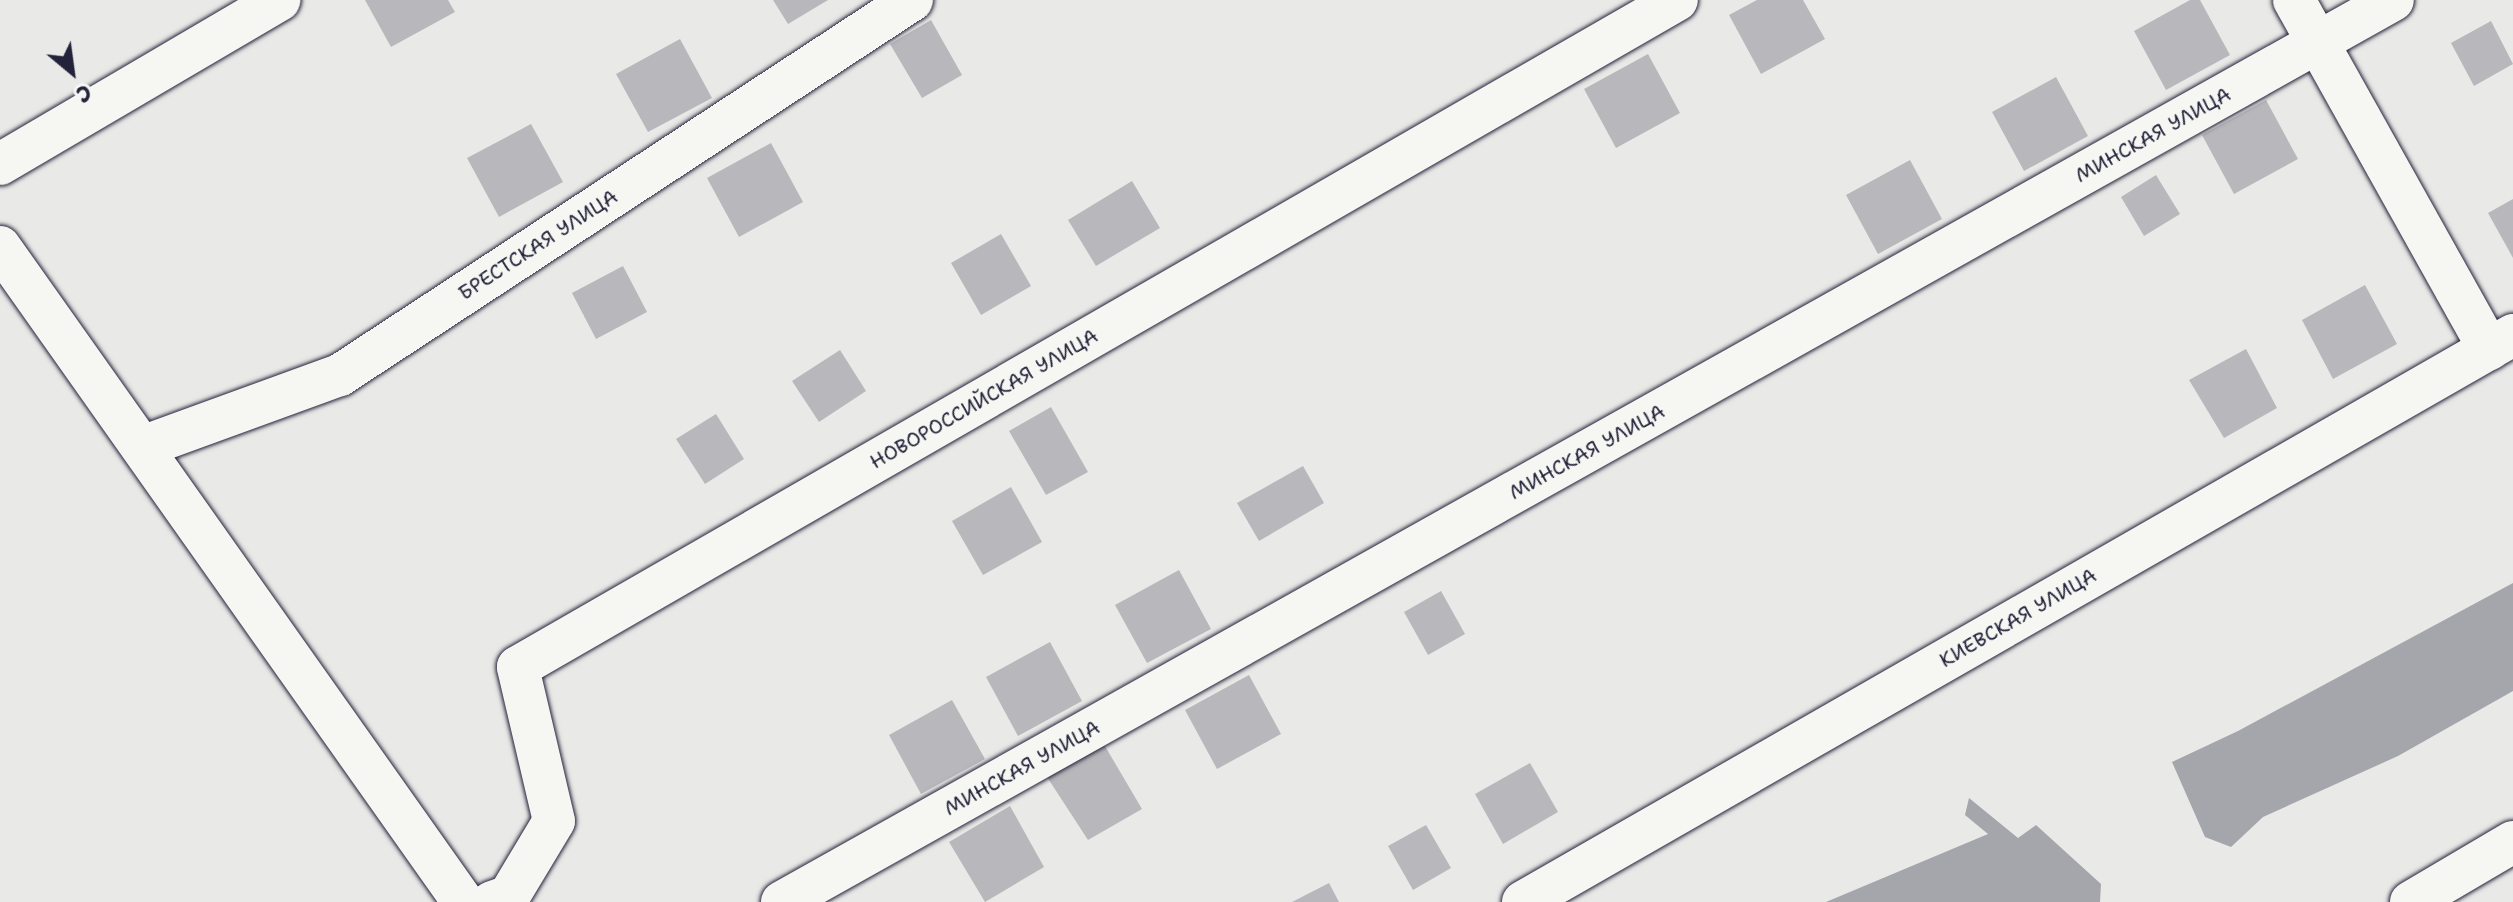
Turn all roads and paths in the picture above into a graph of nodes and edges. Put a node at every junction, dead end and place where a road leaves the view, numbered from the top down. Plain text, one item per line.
1 (280, 0) edge
2 (912, 0) edge
3 (1677, 0) edge
4 (2294, 0) edge
5 (2393, 0) edge
6 (2318, 43) junction
7 (0, 164) edge
8 (0, 247) edge
9 (2501, 342) edge
10 (142, 447) junction
11 (2513, 842) edge
12 (463, 902) edge
13 (492, 902) edge
14 (782, 902) edge
15 (1523, 902) edge
16 (2411, 902) edge

1 - 7 street
2 - 10 street, БРЕСТСКАЯ УЛИЦА
3 - 13 street, НОВОРОССИЙСКАЯ УЛИЦА
4 - 6 street
5 - 6 street, МИНСКАЯ УЛИЦА
6 - 9 street
6 - 14 street, МИНСКАЯ УЛИЦА
8 - 10 street
9 - 15 street, КИЕВСКАЯ УЛИЦА
10 - 12 street
11 - 16 street

